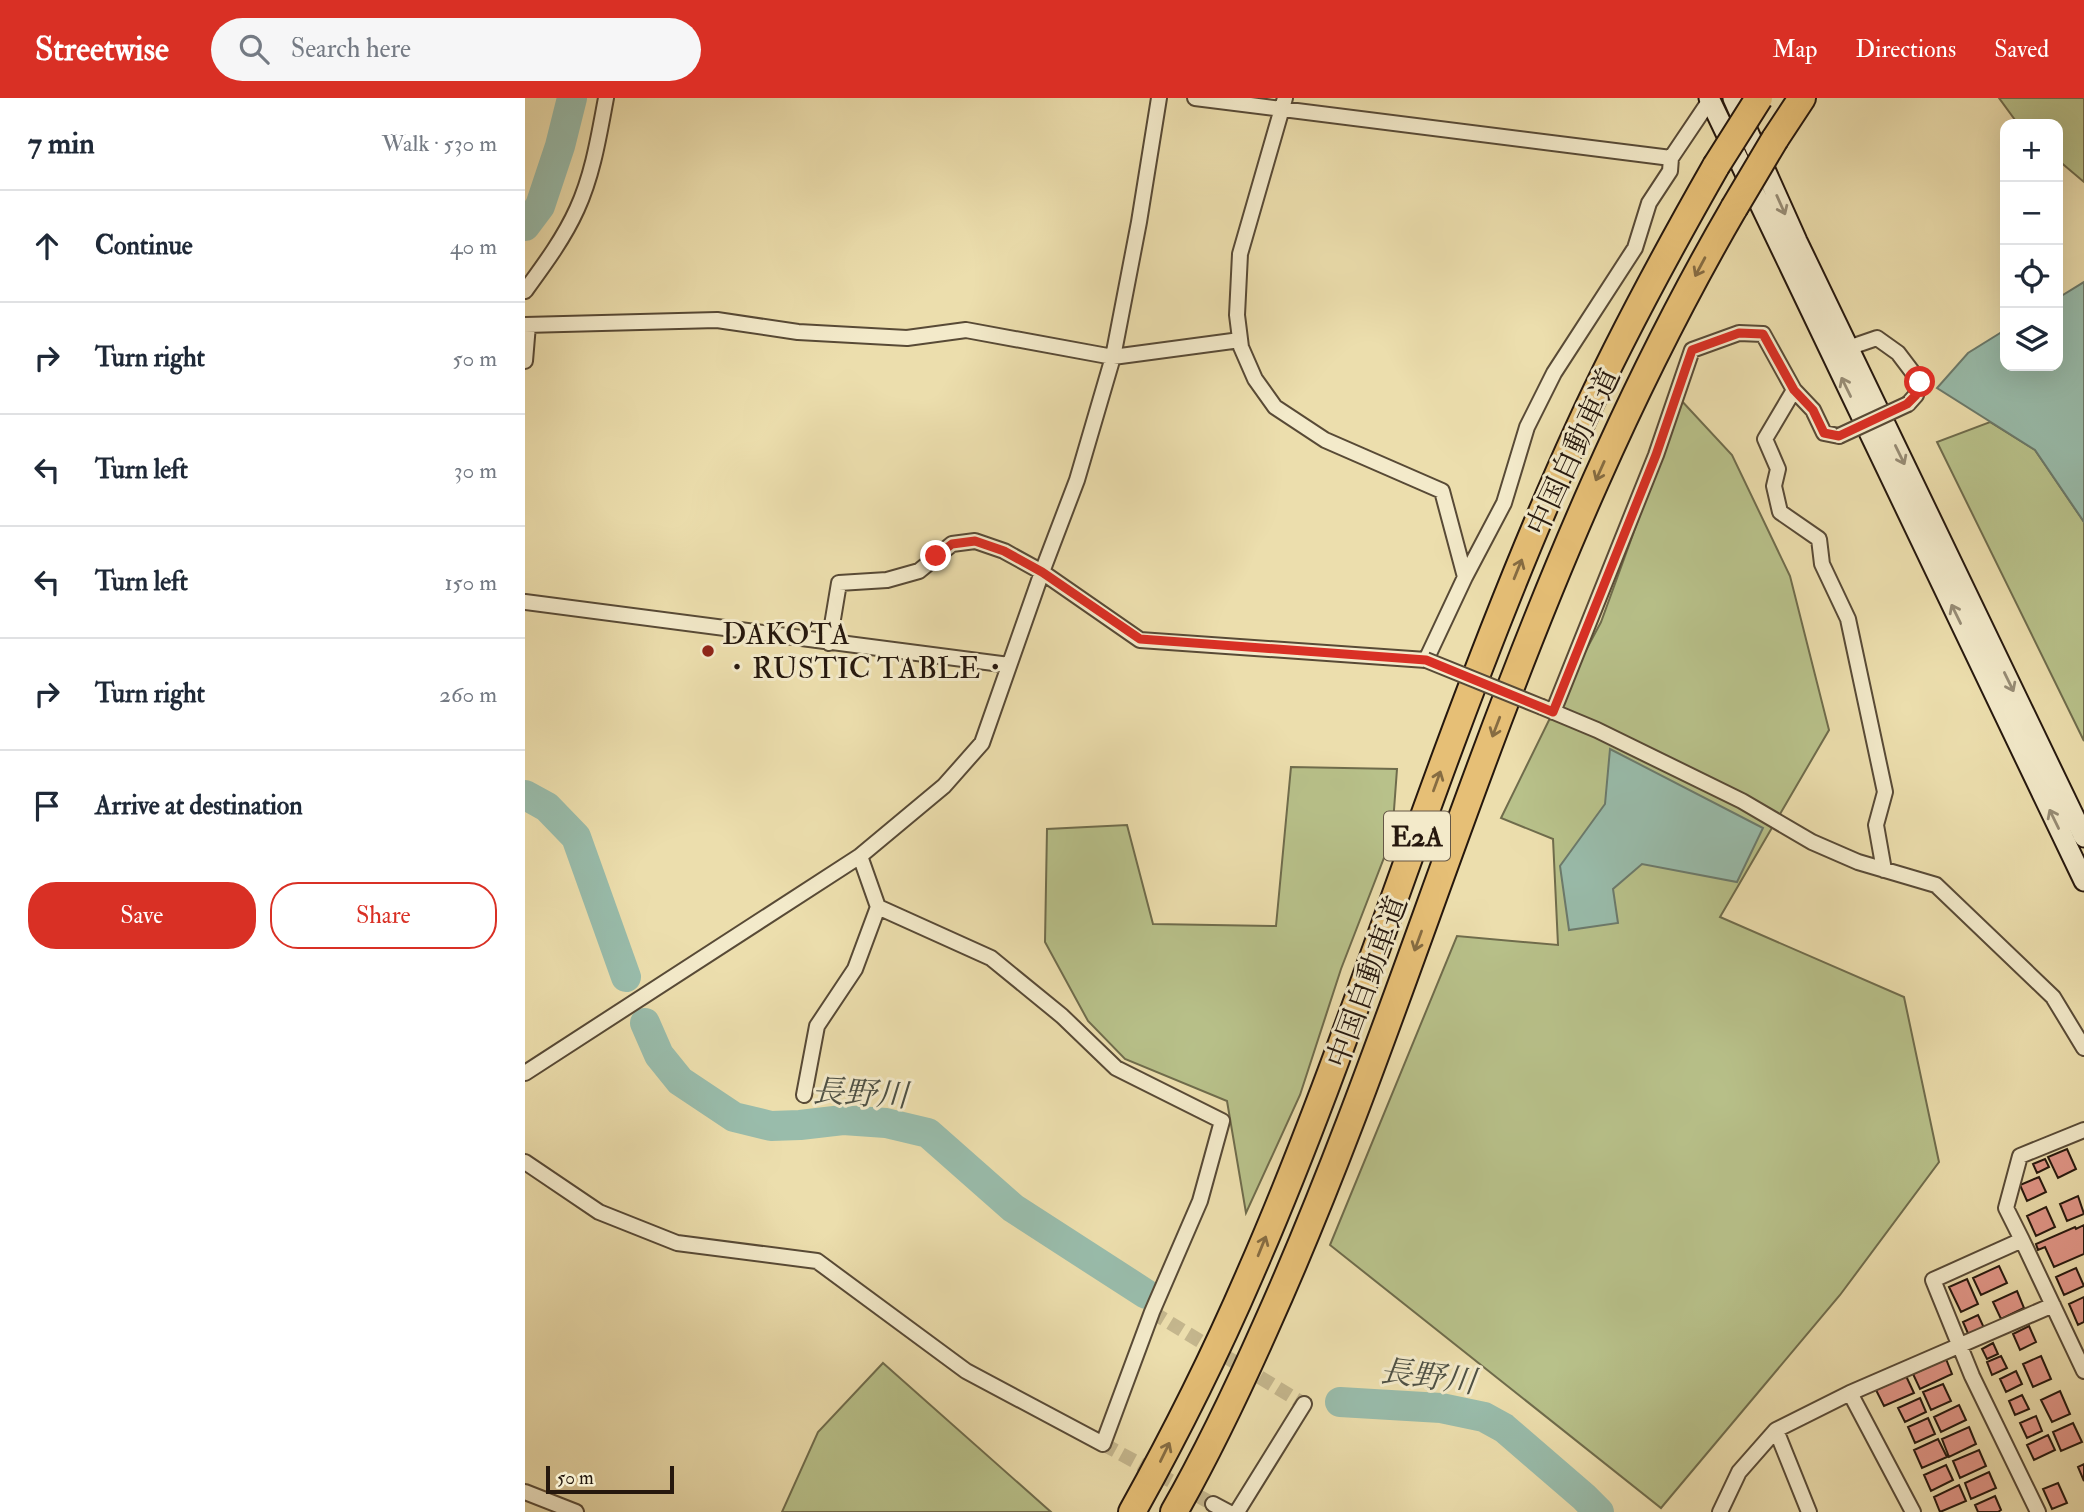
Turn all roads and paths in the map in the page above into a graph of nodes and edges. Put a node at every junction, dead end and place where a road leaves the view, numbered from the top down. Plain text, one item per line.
1 (606, 98) edge
2 (1159, 98) edge
3 (1195, 98) edge
4 (1733, 98) edge
5 (1759, 98) edge
6 (1802, 98) edge
7 (1709, 99) edge
8 (1284, 103) edge
9 (1671, 158) junction
10 (525, 291) edge
11 (526, 325) edge
12 (1240, 340) junction
13 (1849, 348) junction
14 (1113, 357) junction
15 (525, 361) edge
16 (1794, 390) junction
17 (1042, 572) junction
18 (1465, 577) junction
19 (525, 602) edge
20 (829, 643) junction
21 (1426, 660) junction
22 (1009, 665) junction
23 (1548, 709) junction
24 (2084, 837) edge
25 (860, 856) junction
26 (1884, 870) junction
27 (2084, 881) edge
28 (878, 907) junction
29 (2084, 1048) edge
30 (525, 1073) edge
31 (803, 1095) dead end
32 (2083, 1134) edge
33 (525, 1162) edge
34 (2022, 1240) junction
35 (2053, 1305) junction
36 (1960, 1346) junction
37 (2084, 1371) edge
38 (1850, 1393) junction
39 (1304, 1404) dead end
40 (1776, 1430) junction
41 (525, 1492) edge
42 (1213, 1504) tunnel mouth
43 (576, 1512) edge
44 (1132, 1512) edge
45 (1174, 1512) edge
46 (1228, 1512) edge
47 (1237, 1512) edge
48 (1720, 1512) edge
49 (1809, 1512) edge
50 (1913, 1512) edge
51 (2038, 1512) edge

1 - 10 street
2 - 14 street
3 - 8 street
4 -> 13 street
44 -> 5 highway, 中国自動車道 / E2A, bridge
6 -> 45 highway, 中国自動車道 / E2A, bridge
7 - 9 street
27 -> 7 street
8 - 9 street
8 - 12 street
9 - 18 street
11 - 14 street
11 - 15 street
12 - 14 street
12 - 18 street
13 - 16 street, bridge
13 -> 24 street
14 - 17 street
16 - 23 street
16 - 26 street
17 - 20 street
17 - 21 street
17 - 22 street
18 - 21 street
19 - 20 street
20 - 22 street
21 - 23 street, bridge
22 - 25 street
23 - 26 street
25 - 28 street
25 - 30 street
26 - 29 street
28 - 31 street
28 - 33 street
32 - 34 street
34 - 35 street
34 - 36 street
35 - 36 street
35 - 37 street
36 - 38 street
36 - 51 street
38 - 40 street
38 - 50 street
39 - 47 street
40 - 48 street
40 - 49 street
41 - 43 street
42 - 46 street

